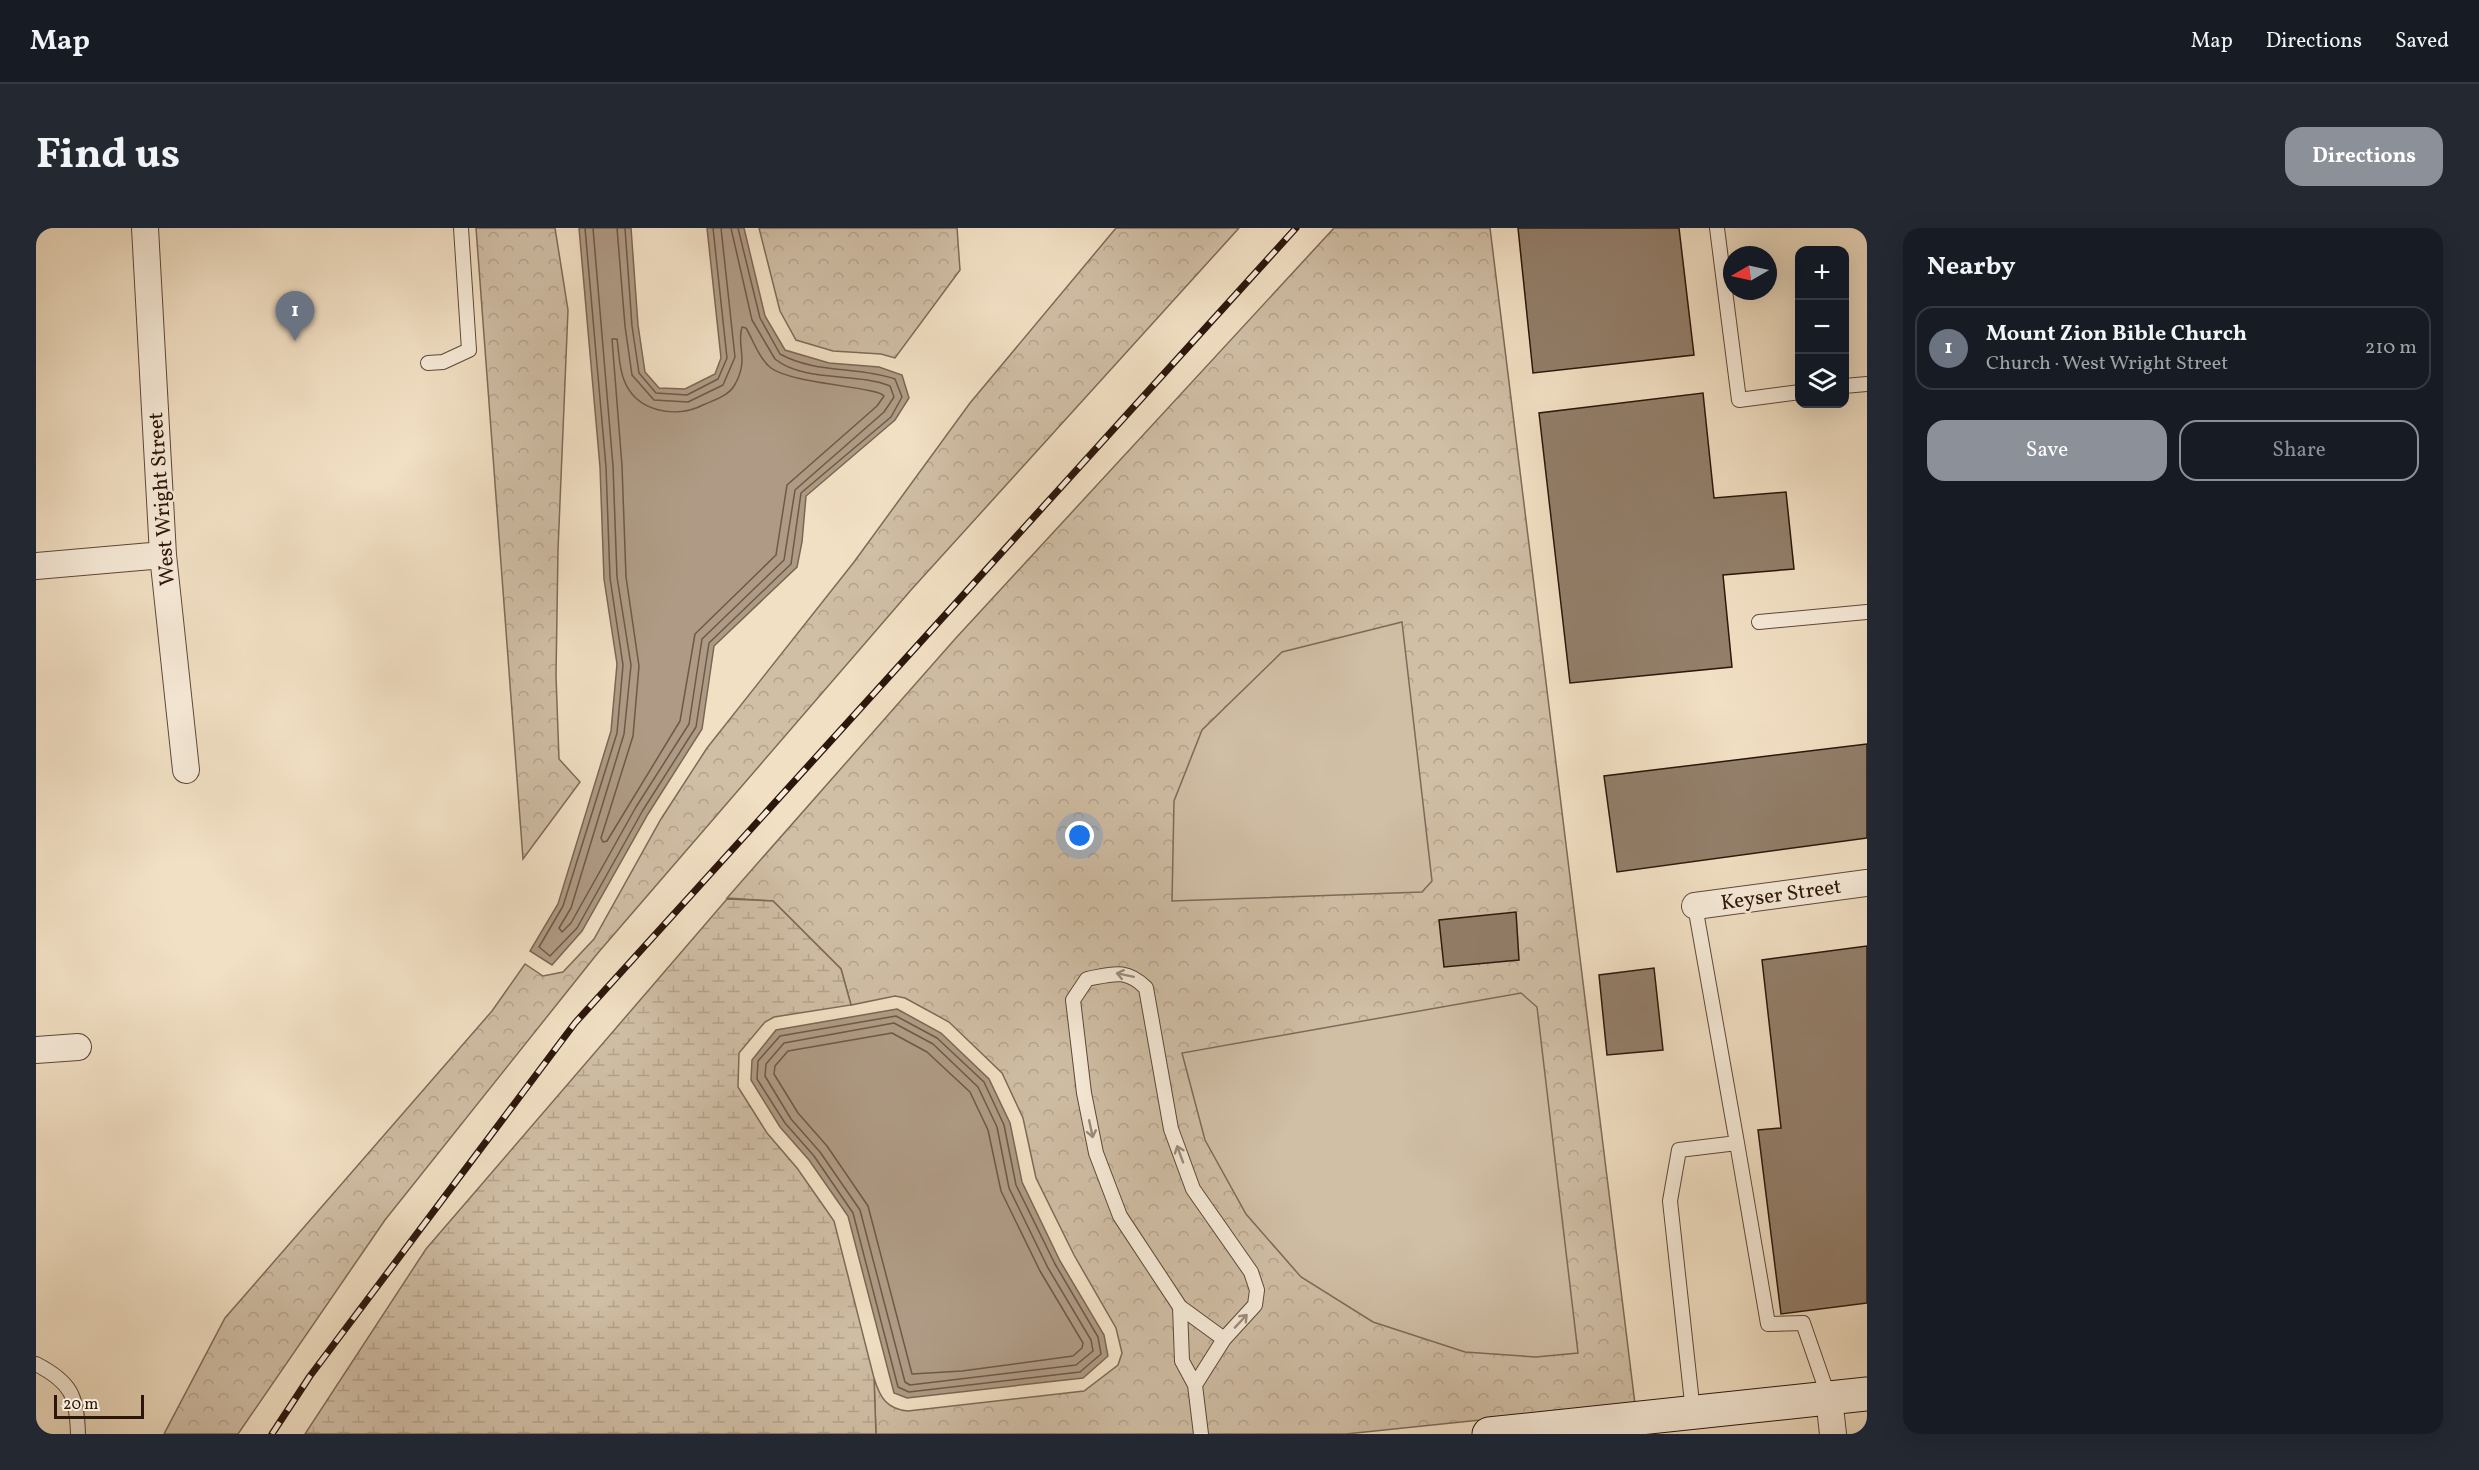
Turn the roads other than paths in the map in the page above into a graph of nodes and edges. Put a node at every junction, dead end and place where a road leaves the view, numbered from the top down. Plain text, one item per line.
1 (145, 228) edge
2 (461, 228) edge
3 (1717, 228) edge
4 (428, 363) dead end
5 (1867, 384) edge
6 (1849, 386) edge
7 (1795, 393) edge
8 (163, 555) junction
9 (36, 566) edge
10 (1867, 612) edge
11 (1759, 622) dead end
12 (186, 770) dead end
13 (1867, 883) edge
14 (1695, 906) joint
15 (78, 1047) dead end
16 (36, 1050) edge
17 (1737, 1143) junction
18 (1180, 1307) junction
19 (1224, 1339) junction
20 (36, 1364) edge
21 (1195, 1385) junction
22 (1867, 1394) edge
23 (1829, 1398) junction
24 (1693, 1412) junction
25 (78, 1434) edge
26 (1201, 1434) edge
27 (1489, 1434) edge
28 (1833, 1434) edge

1 - 8 street, West Wright Street
2 - 4 lane
3 - 7 lane
5 - 6 lane
8 - 9 street
8 - 12 street, West Wright Street
10 - 11 lane
13 - 14 street, Keyser Street
14 - 17 lane
15 - 16 street
17 - 23 lane
17 - 24 lane
18 - 19 lane
19 -> 18 lane
18 - 21 lane
19 - 21 lane
20 - 25 lane
21 - 26 lane
22 - 23 main road
23 - 24 main road
23 - 28 street
24 - 27 main road

